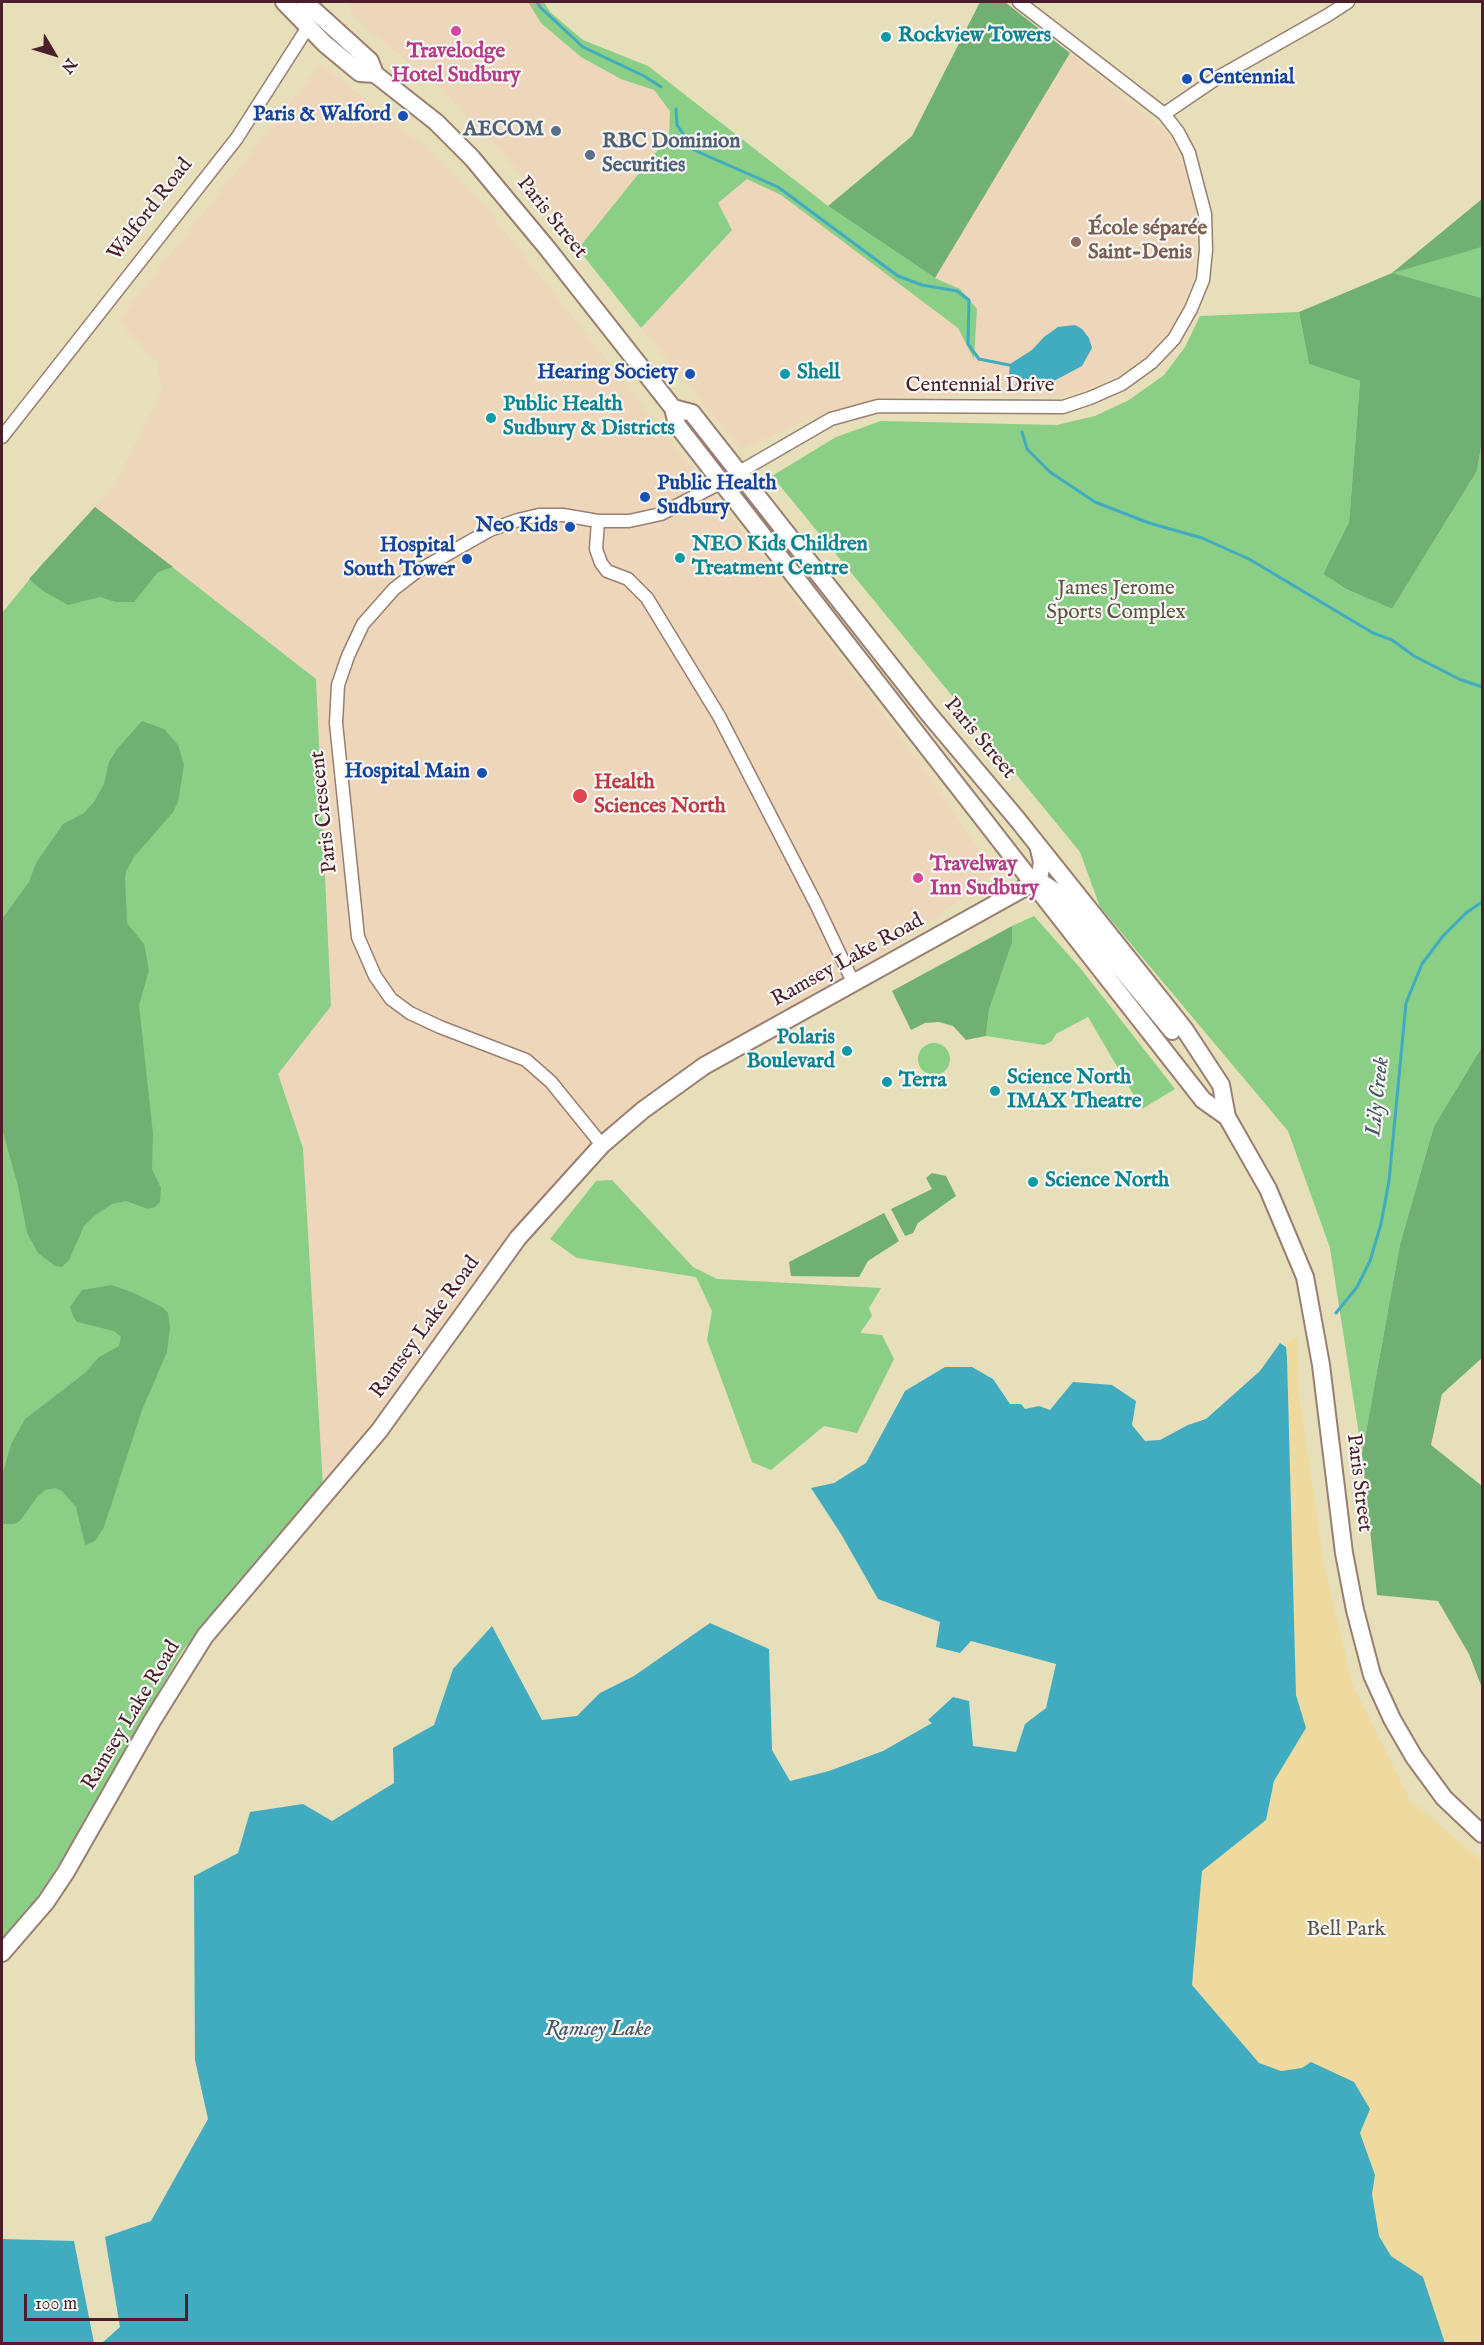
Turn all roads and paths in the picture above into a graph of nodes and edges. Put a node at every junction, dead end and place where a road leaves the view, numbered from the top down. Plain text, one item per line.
1 (284, 2) edge
2 (1019, 2) edge
3 (1348, 2) edge
4 (313, 11) edge
5 (1164, 114) junction
6 (673, 408) junction
7 (2, 437) edge
8 (738, 472) junction
9 (722, 482) junction
10 (598, 521) junction
11 (1038, 845) junction
12 (1033, 883) junction
13 (854, 984) junction
14 (1221, 1085) junction
15 (1227, 1117) junction
16 (602, 1145) junction
17 (1482, 1834) edge
18 (2, 1953) edge

1 - 4 main road, Paris Street
2 - 5 street, Centennial Drive
3 - 5 street
4 - 6 main road, Paris Street
4 - 7 street, Walford Road
5 - 8 street, Centennial Drive
6 - 8 main road, Paris Street
6 - 9 main road, Paris Street
8 - 9 street, Centennial Drive
8 - 11 main road, Paris Street
9 - 10 street, Paris Crescent
9 - 12 main road, Paris Street
10 - 13 street
10 - 16 street, Paris Crescent
11 - 12 main road
11 - 14 main road, Paris Street
12 - 13 main road, Ramsey Lake Road
12 - 14 main road
12 - 15 main road, Paris Street
13 - 16 main road, Ramsey Lake Road
14 - 15 main road, Paris Street
15 - 17 main road, Paris Street
16 - 18 main road, Ramsey Lake Road

